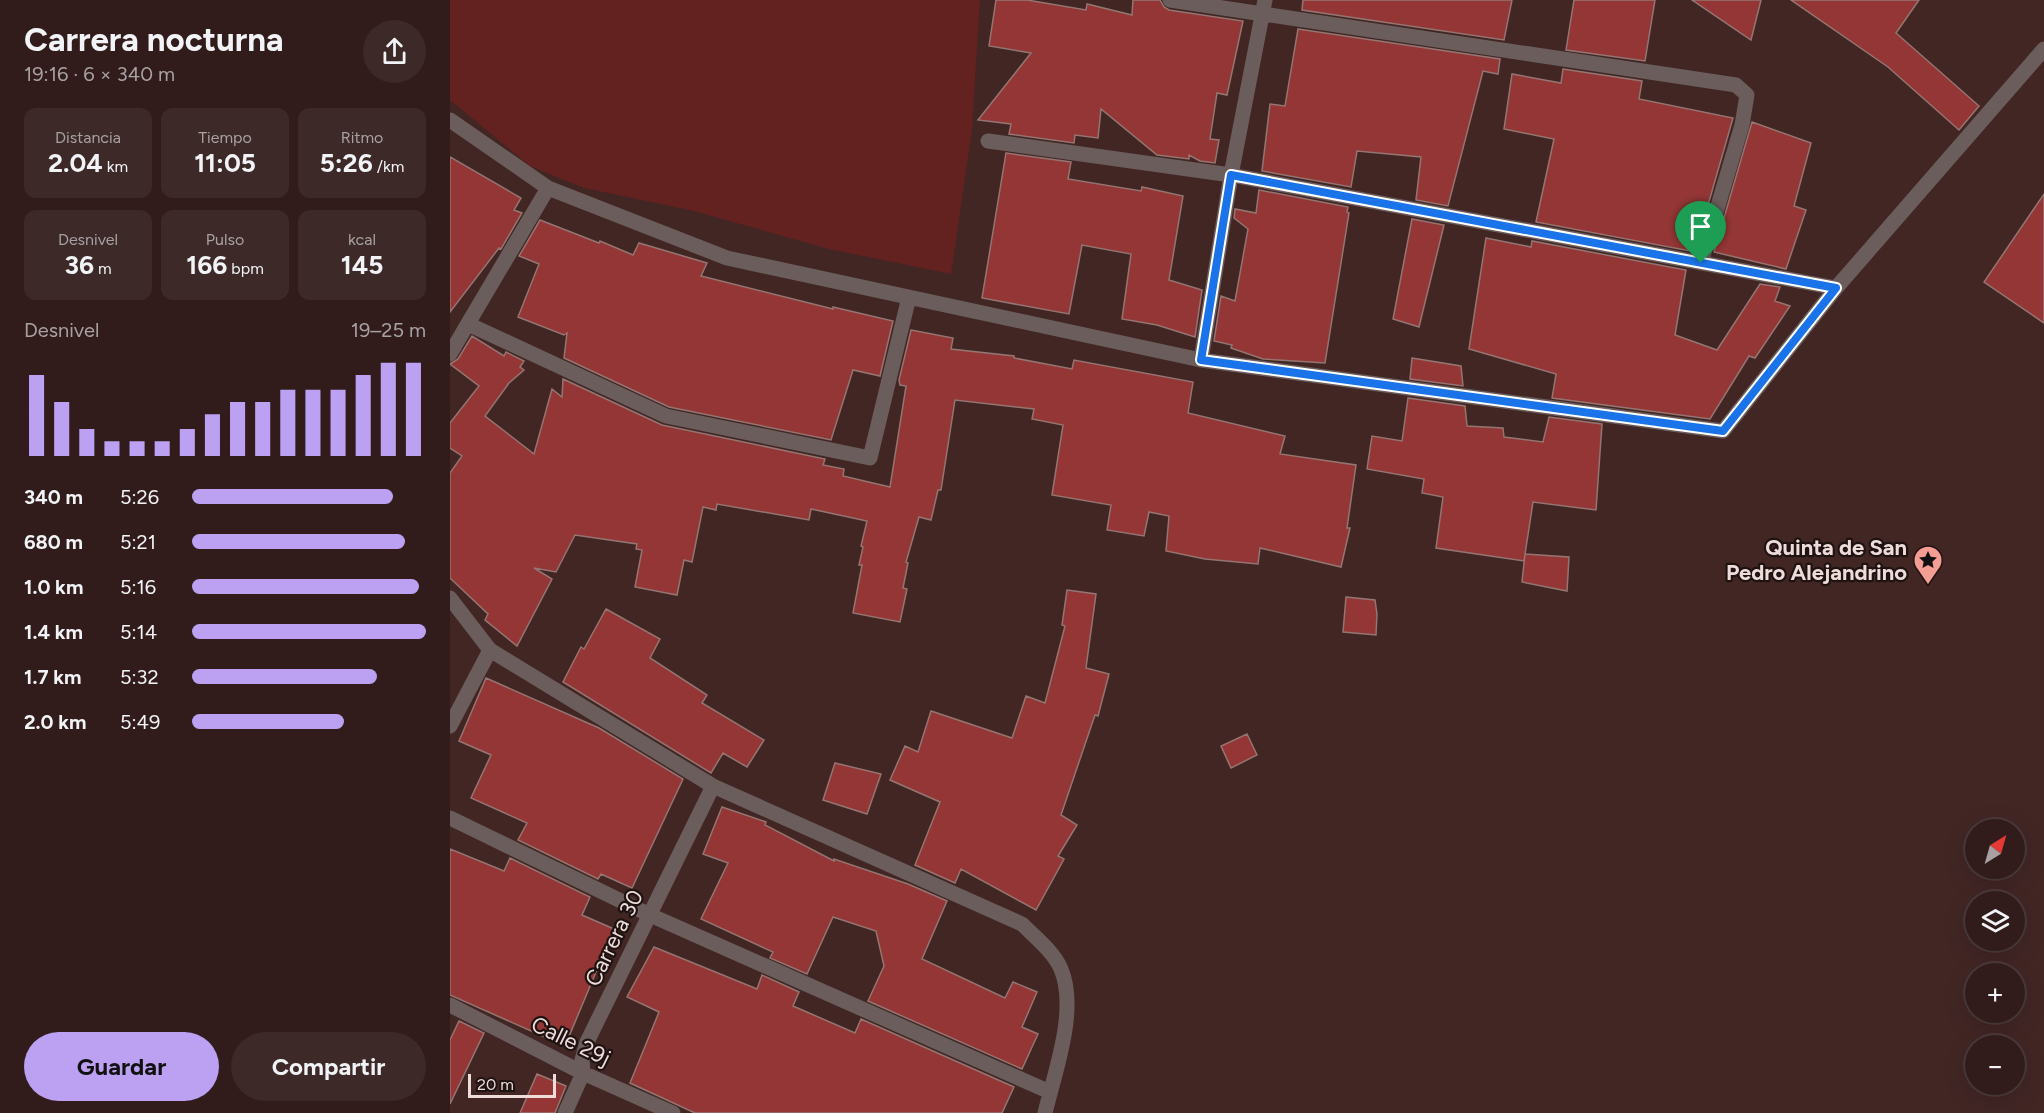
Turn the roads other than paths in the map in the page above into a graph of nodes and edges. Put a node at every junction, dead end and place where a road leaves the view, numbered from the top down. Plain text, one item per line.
1 (1170, 0) edge
2 (1264, 7) edge
3 (2044, 49) edge
4 (450, 120) edge
5 (988, 141) dead end
6 (1231, 175) junction
7 (548, 188) junction
8 (1701, 263) junction
9 (1836, 288) junction
10 (909, 297) junction
11 (468, 324) junction
12 (450, 354) edge
13 (1201, 360) junction
14 (450, 598) edge
15 (490, 650) junction
16 (450, 726) edge
17 (713, 786) junction
18 (450, 818) edge
19 (651, 915) junction
20 (450, 1005) edge
21 (583, 1073) junction
22 (1050, 1092) junction
23 (565, 1113) edge
24 (673, 1113) edge
25 (1045, 1113) edge

1 - 2 street
2 - 6 street
2 - 8 street
3 - 9 street
4 - 7 street
5 - 6 street
6 - 8 street
6 - 13 street
7 - 10 street
7 - 11 street
8 - 9 street
9 - 13 street
10 - 11 street
10 - 13 street
11 - 12 street
14 - 15 street
15 - 16 street
15 - 17 street
17 - 19 street, Carrera 30
17 - 22 street
18 - 19 street
19 - 21 street, Carrera 30
19 - 22 street
20 - 21 street, Calle 29j
21 - 23 street, Carrera 30
21 - 24 street, Calle 29j
22 - 25 street

